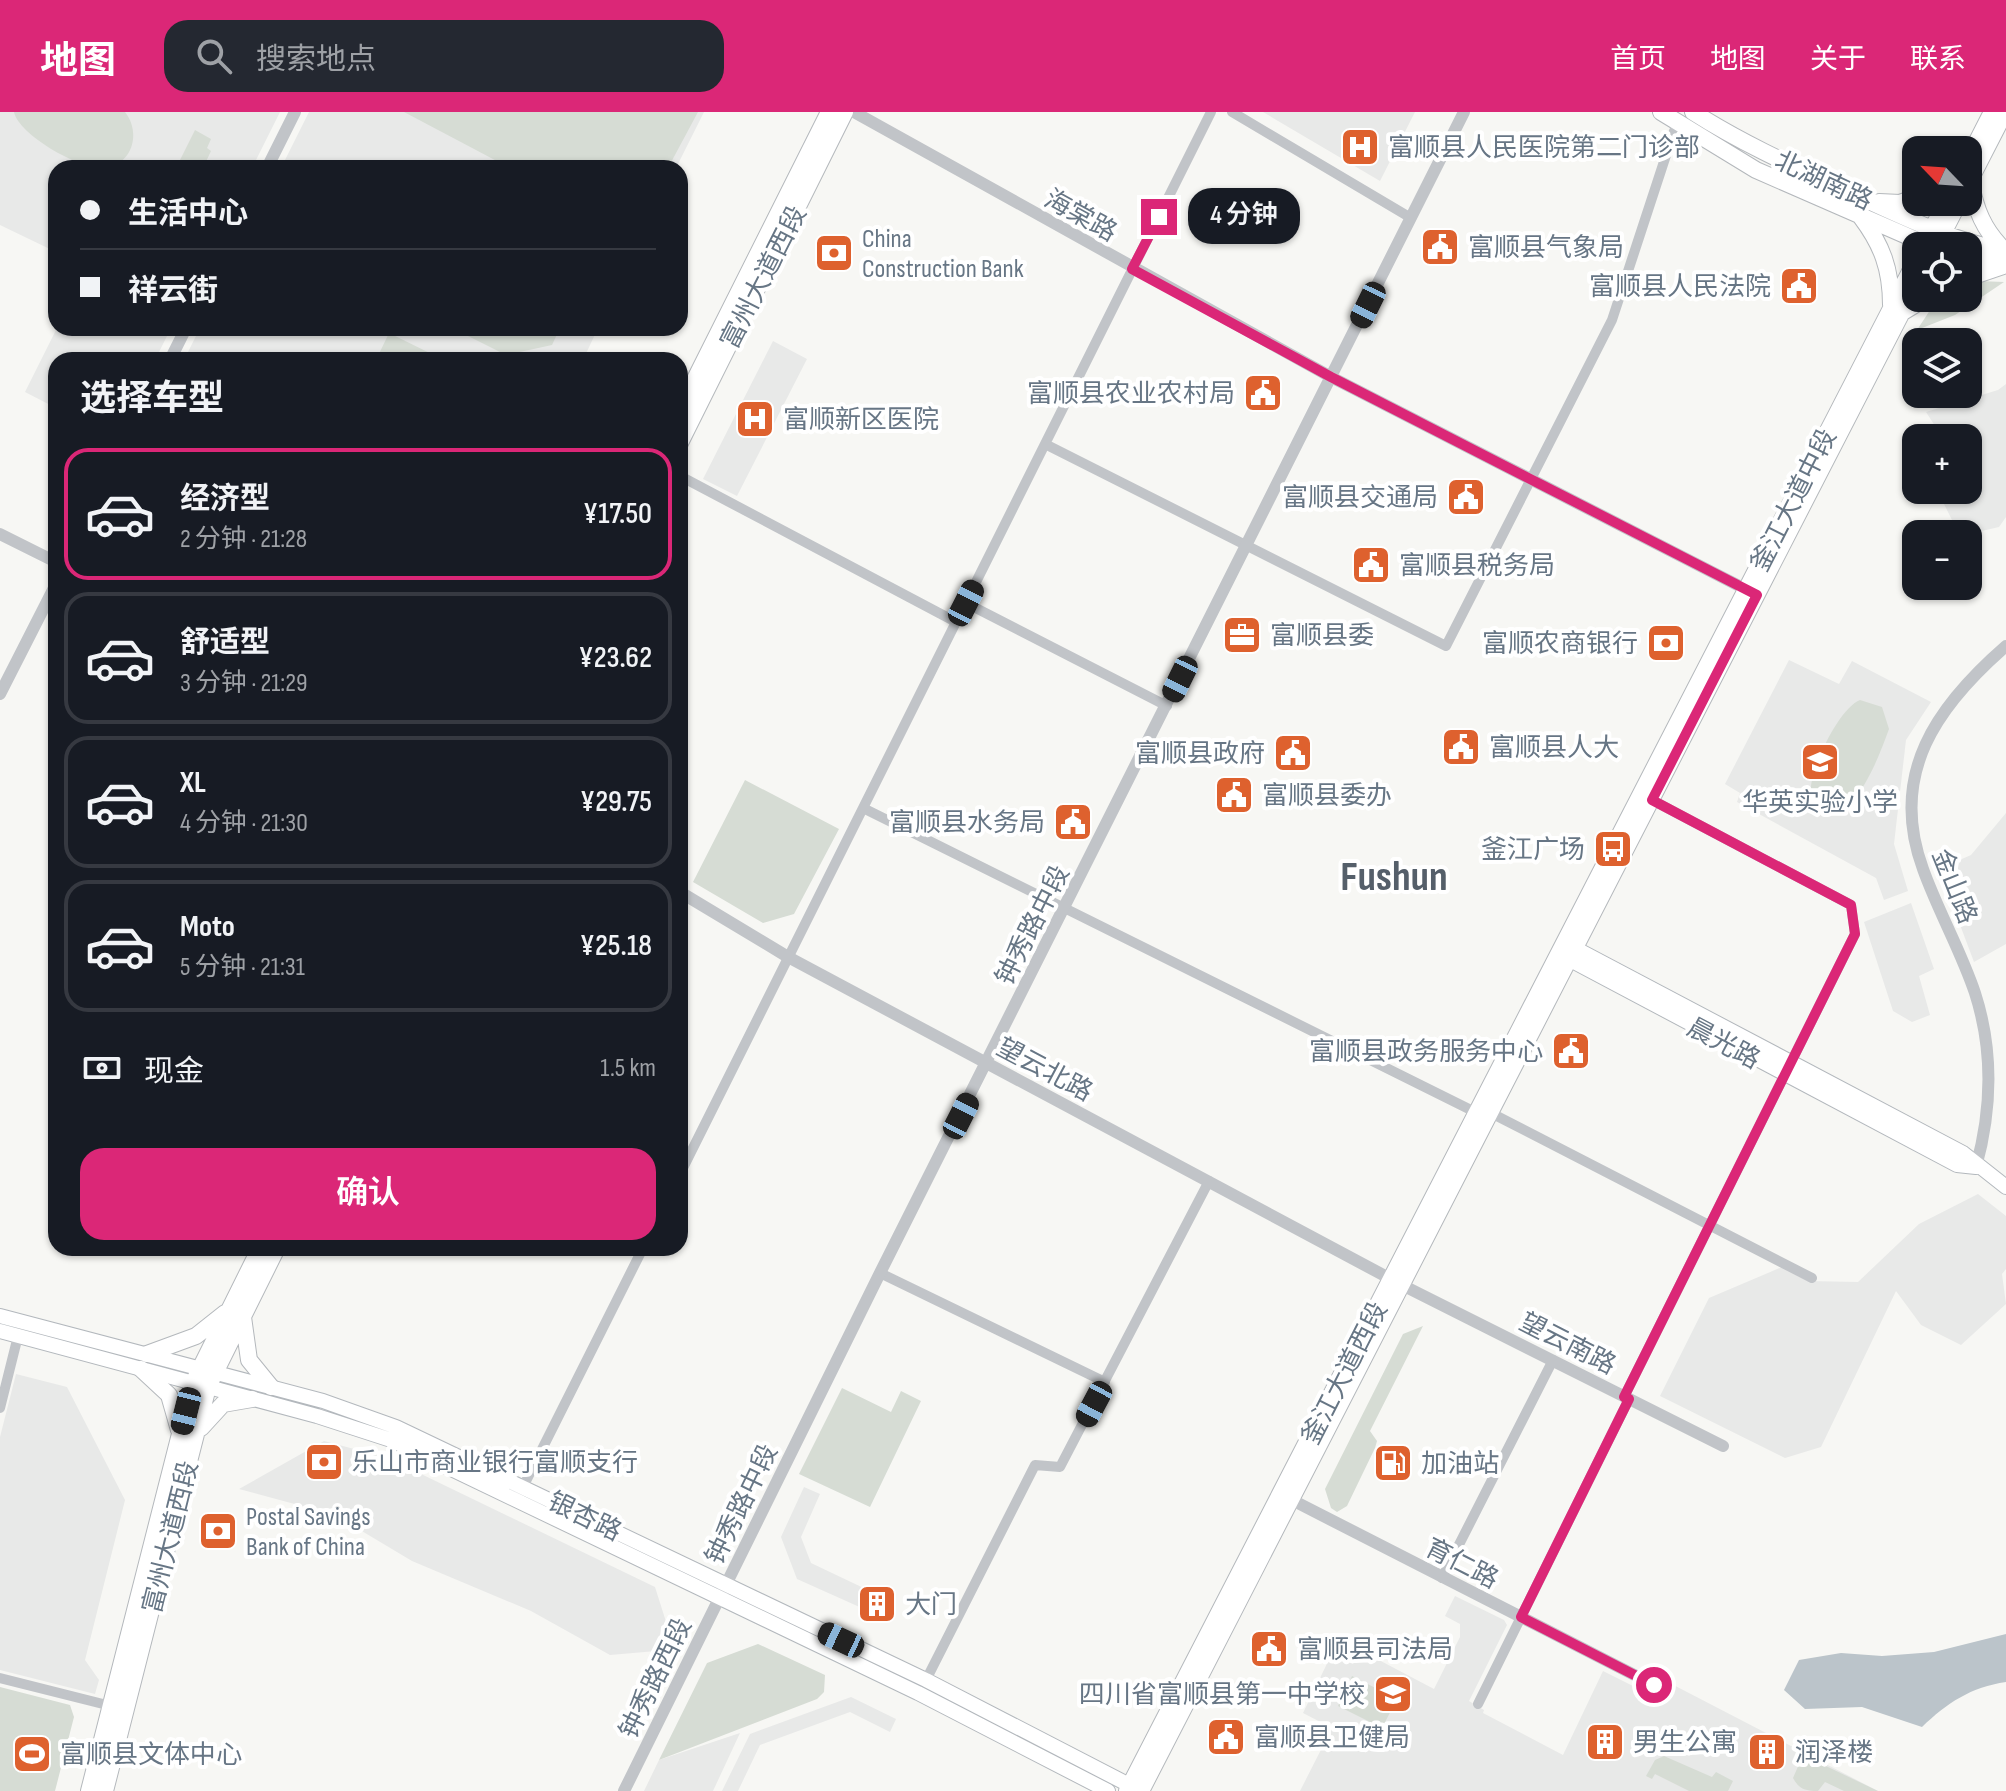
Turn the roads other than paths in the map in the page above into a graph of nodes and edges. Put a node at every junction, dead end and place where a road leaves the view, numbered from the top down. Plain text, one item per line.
1 (295, 112) edge
2 (829, 112) edge
3 (845, 112) edge
4 (854, 112) edge
5 (1211, 112) edge
6 (1232, 112) edge
7 (1464, 112) edge
8 (1661, 112) edge
9 (1693, 112) edge
10 (1992, 112) edge
11 (2005, 112) edge
12 (1674, 131) dead end
13 (1980, 136) edge
14 (1982, 157) edge
15 (271, 160) edge
16 (1871, 202) junction
17 (1902, 202) edge
18 (1860, 215) junction
19 (1978, 216) edge
20 (1411, 218) junction
21 (1906, 232) edge
22 (1917, 232) edge
23 (1982, 253) edge
24 (2006, 258) edge
25 (1982, 259) edge
26 (1132, 269) junction
27 (1982, 271) edge
28 (1902, 296) edge
29 (1902, 303) edge
30 (1902, 308) edge
31 (1896, 311) junction
32 (1331, 377) junction
33 (688, 393) edge
34 (688, 427) edge
35 (1045, 444) junction
36 (1531, 479) junction
37 (688, 480) edge
38 (0, 534) edge
39 (1246, 547) junction
40 (48, 558) edge
41 (1752, 592) junction
42 (48, 600) edge
43 (966, 603) junction
44 (956, 622) junction
45 (2006, 646) edge
46 (0, 694) edge
47 (1167, 706) junction
48 (1652, 800) junction
49 (863, 808) junction
50 (688, 897) edge
51 (1065, 909) junction
52 (1568, 951) junction
53 (788, 957) junction
54 (988, 1063) junction
55 (1787, 1068) junction
56 (1484, 1113) junction
57 (688, 1158) edge
58 (1976, 1167) junction
59 (1209, 1181) junction
60 (2006, 1187) edge
61 (1709, 1226) junction
62 (257, 1256) edge
63 (272, 1256) edge
64 (639, 1256) edge
65 (880, 1273) junction
66 (1812, 1278) dead end
67 (1397, 1282) junction
68 (236, 1312) junction
69 (0, 1316) edge
70 (0, 1331) edge
71 (18, 1336) junction
72 (1553, 1360) junction
73 (144, 1362) junction
74 (204, 1378) junction
75 (1105, 1382) junction
76 (271, 1387) junction
77 (1626, 1398) junction
78 (252, 1399) junction
79 (0, 1408) edge
80 (187, 1439) junction
81 (1723, 1446) dead end
82 (521, 1493) junction
83 (1292, 1500) junction
84 (1442, 1578) junction
85 (722, 1591) junction
86 (1521, 1617) junction
87 (0, 1678) edge
88 (926, 1680) junction
89 (1654, 1685) dead end
90 (1478, 1704) dead end
91 (111, 1706) junction
92 (1133, 1789) edge
93 (89, 1791) edge
94 (105, 1791) edge
95 (624, 1791) edge
96 (1108, 1791) edge

1 - 15 street
2 - 33 main road, 富州大道西段
3 - 34 main road, 富州大道西段
4 - 26 street, 海棠路
5 - 26 street
6 - 20 street
7 - 20 street, 钟秀路中段
8 - 18 main road, 北湖南路
9 - 16 main road, 北湖南路
10 - 13 main road
11 - 14 main road
12 - 36 street
16 - 17 main road
16 - 22 main road, 北湖南路
18 - 21 main road, 北湖南路
18 - 31 main road
19 - 24 main road
20 - 32 street, 钟秀路中段
23 - 24 main road, 北湖南路
24 - 25 main road
24 - 27 main road
26 - 32 street, 海棠路
26 - 35 street
28 - 31 main road, 釜江大道中段
29 - 31 main road, 釜江大道中段
30 - 31 main road
31 - 41 main road, 釜江大道中段
32 - 36 street, 海棠路
32 - 39 street, 钟秀路中段
35 - 39 street
35 - 43 street
36 - 39 street
36 - 41 street, 海棠路
37 - 44 street
38 - 40 street
39 - 47 street, 钟秀路中段
41 - 48 main road, 釜江大道中段
41 - 52 main road, 釜江大道中段
42 - 46 street
43 - 44 street
43 - 47 street
44 - 49 street
45 - 58 street, 金山路
47 - 51 street, 钟秀路中段
48 - 52 main road, 釜江大道中段
48 - 55 street
49 - 51 street
49 - 53 street
50 - 53 street, 望云北路
51 - 54 street, 钟秀路中段
51 - 56 street
52 - 55 main road, 晨光路
52 - 56 main road, 釜江大道西段
53 - 54 street, 望云北路
53 - 57 street
54 - 59 street, 望云北路
54 - 65 street, 钟秀路中段
55 - 58 main road, 晨光路
55 - 61 street
56 - 61 street
56 - 67 main road, 釜江大道西段
58 - 60 main road, 晨光路
59 - 67 street, 望云北路
59 - 75 street
61 - 66 street
61 - 77 street
62 - 68 main road, 富州大道西段
63 - 68 main road, 富州大道西段
64 - 82 street
65 - 75 street
65 - 85 street, 钟秀路中段
67 - 72 street, 望云南路
67 - 83 main road, 釜江大道西段
67 - 92 main road, 釜江大道西段
68 - 73 main road
68 - 74 main road, 富州大道西段
68 - 76 main road
69 - 73 main road, 银杏路
70 - 71 main road, 银杏路
71 - 73 main road, 银杏路
71 - 79 street
72 - 77 street, 望云南路
72 - 84 street
73 - 74 main road, 银杏路
73 - 80 main road
74 - 76 main road, 银杏路
74 - 78 main road, 银杏路
74 - 80 main road, 富州大道西段
75 - 88 street
76 - 82 main road, 银杏路
77 - 81 street, 望云南路
77 - 86 street
78 - 80 main road
78 - 82 main road, 银杏路
80 - 91 main road, 富州大道西段
80 - 94 main road, 富州大道西段
82 - 85 main road, 银杏路
83 - 84 street, 育仁路
83 - 92 main road, 釜江大道西段
84 - 86 street, 育仁路
85 - 88 main road, 银杏路
85 - 95 street, 钟秀路西段
85 - 96 main road, 银杏路
86 - 89 street, 育仁路
86 - 90 street
87 - 91 street
88 - 92 main road, 银杏路
91 - 93 main road, 富州大道西段

